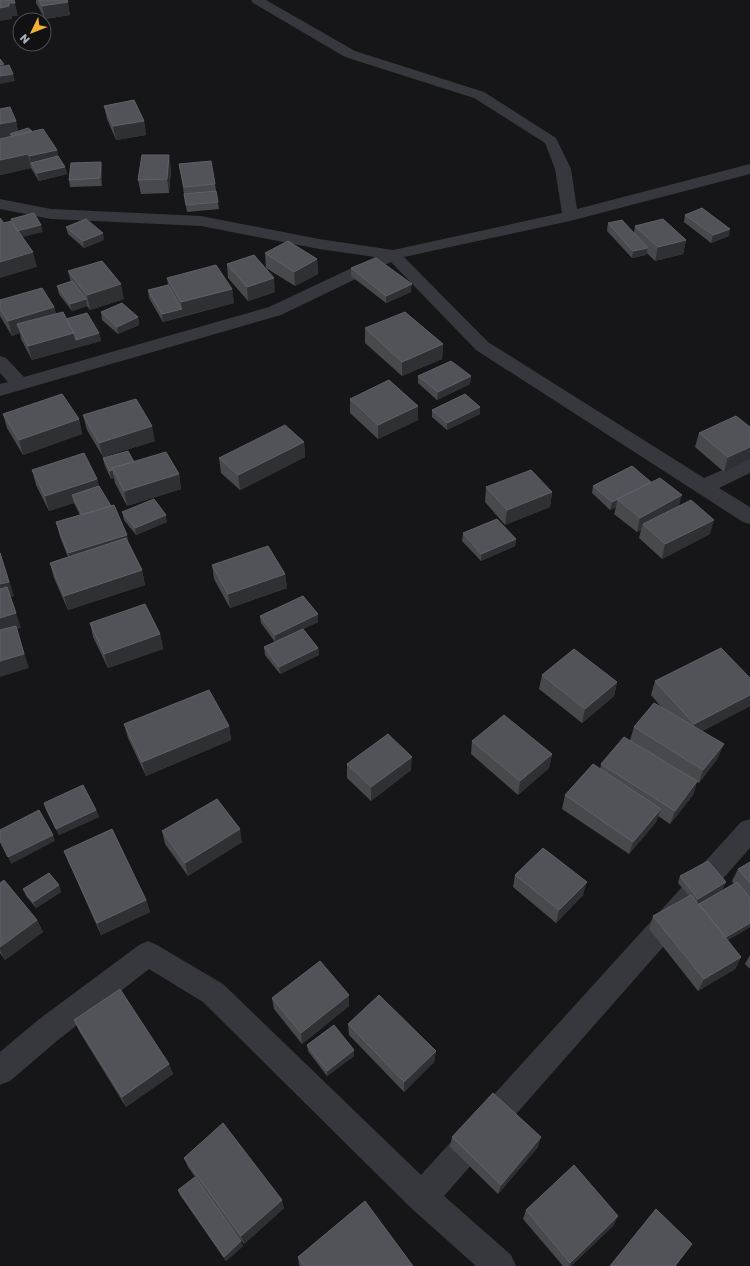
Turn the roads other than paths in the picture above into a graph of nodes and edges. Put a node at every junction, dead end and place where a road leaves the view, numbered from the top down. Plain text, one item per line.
1 (258, 0) edge
2 (750, 169) edge
3 (0, 204) edge
4 (570, 216) junction
5 (393, 255) junction
6 (0, 362) edge
7 (20, 384) junction
8 (0, 390) edge
9 (750, 465) edge
10 (703, 487) junction
11 (750, 517) edge
12 (750, 830) edge
13 (0, 1071) edge
14 (422, 1197) junction
15 (500, 1266) edge

1 - 4 street
2 - 4 street
3 - 5 street
4 - 5 street
5 - 7 street
5 - 10 street
6 - 7 street
7 - 8 street
9 - 10 street
10 - 11 street
12 - 14 street
13 - 14 street
14 - 15 street

